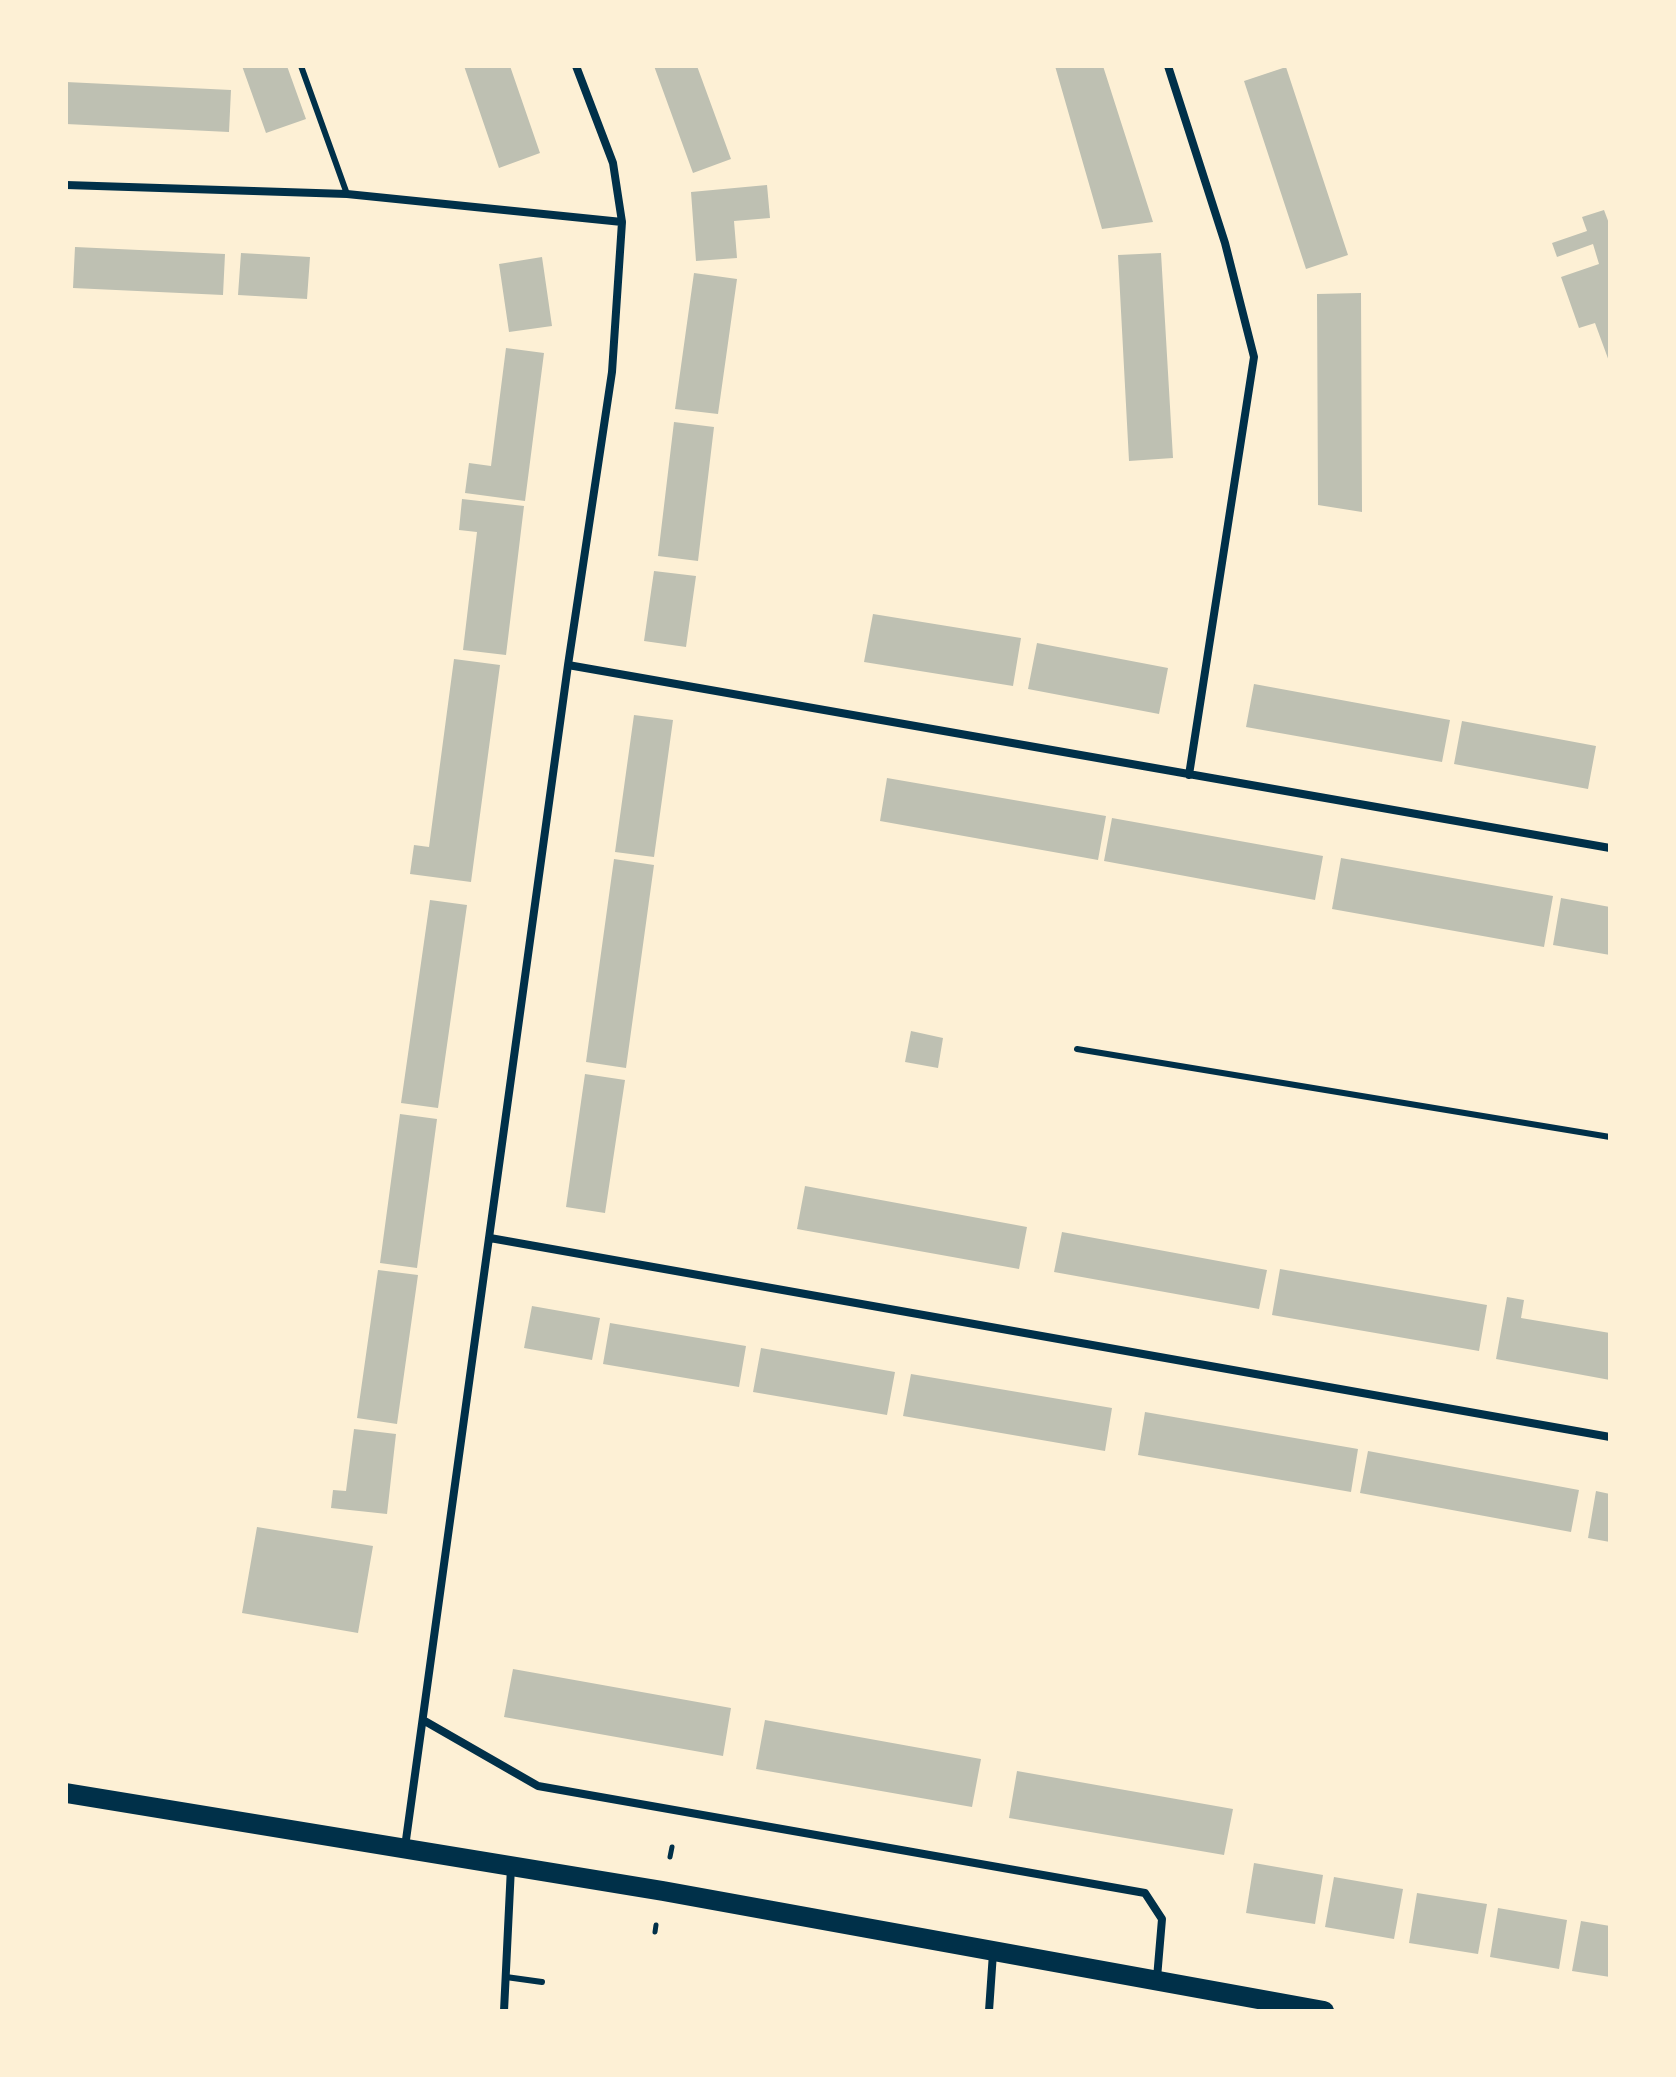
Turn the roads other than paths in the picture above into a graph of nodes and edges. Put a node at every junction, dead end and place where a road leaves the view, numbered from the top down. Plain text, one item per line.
1 (301, 66) edge
2 (576, 66) edge
3 (1168, 66) edge
4 (66, 185) edge
5 (347, 194) junction
6 (622, 222) junction
7 (568, 665) junction
8 (1189, 775) junction
9 (1610, 848) edge
10 (1077, 1049) dead end
11 (1610, 1137) edge
12 (490, 1238) junction
13 (1610, 1437) edge
14 (423, 1720) junction
15 (66, 1793) edge
16 (405, 1848) junction
17 (511, 1867) junction
18 (993, 1952) junction
19 (506, 1977) junction
20 (1156, 1981) junction
21 (542, 1982) dead end
22 (504, 2011) edge
23 (989, 2011) edge
24 (1324, 2011) edge

1 - 5 lane
2 - 6 street
3 - 8 street
4 - 5 street
5 - 6 street
6 - 7 street
7 - 8 street
7 - 12 street
8 - 9 street
10 - 11 lane
12 - 13 street
12 - 14 street
14 - 16 street
14 - 20 street
15 - 16 main road
16 - 17 main road
17 - 18 main road
17 - 19 street
18 - 20 main road
18 - 23 street
19 - 21 lane
19 - 22 street
20 - 24 main road

